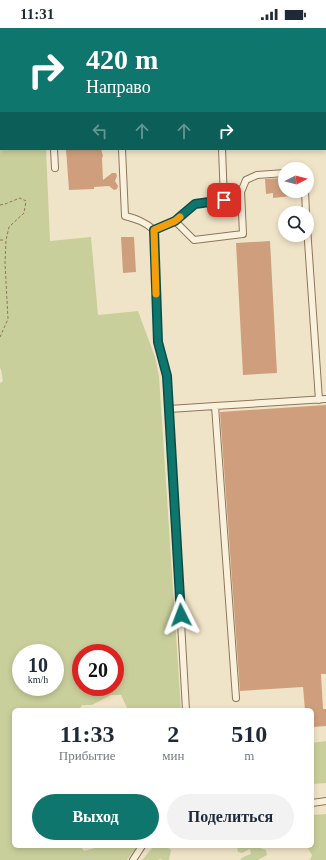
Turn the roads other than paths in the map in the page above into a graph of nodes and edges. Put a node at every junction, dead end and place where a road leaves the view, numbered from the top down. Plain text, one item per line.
1 (54, 150) edge
2 (122, 150) edge
3 (222, 150) edge
4 (54, 168) dead end
5 (278, 174) edge
6 (175, 221) junction
7 (154, 230) junction
8 (308, 242) edge
9 (326, 399) edge
10 (319, 400) junction
11 (215, 406) junction
12 (169, 409) junction
13 (236, 698) dead end
14 (186, 708) edge
15 (326, 801) edge
16 (314, 803) edge
17 (141, 848) edge
18 (132, 860) edge

1 - 4 street
2 - 7 street
3 - 6 street
5 - 6 street
6 - 7 street
7 - 12 street
8 - 10 street
9 - 10 street
10 - 11 street
11 - 12 street
11 - 13 street
12 - 14 street
15 - 16 street
17 - 18 street

